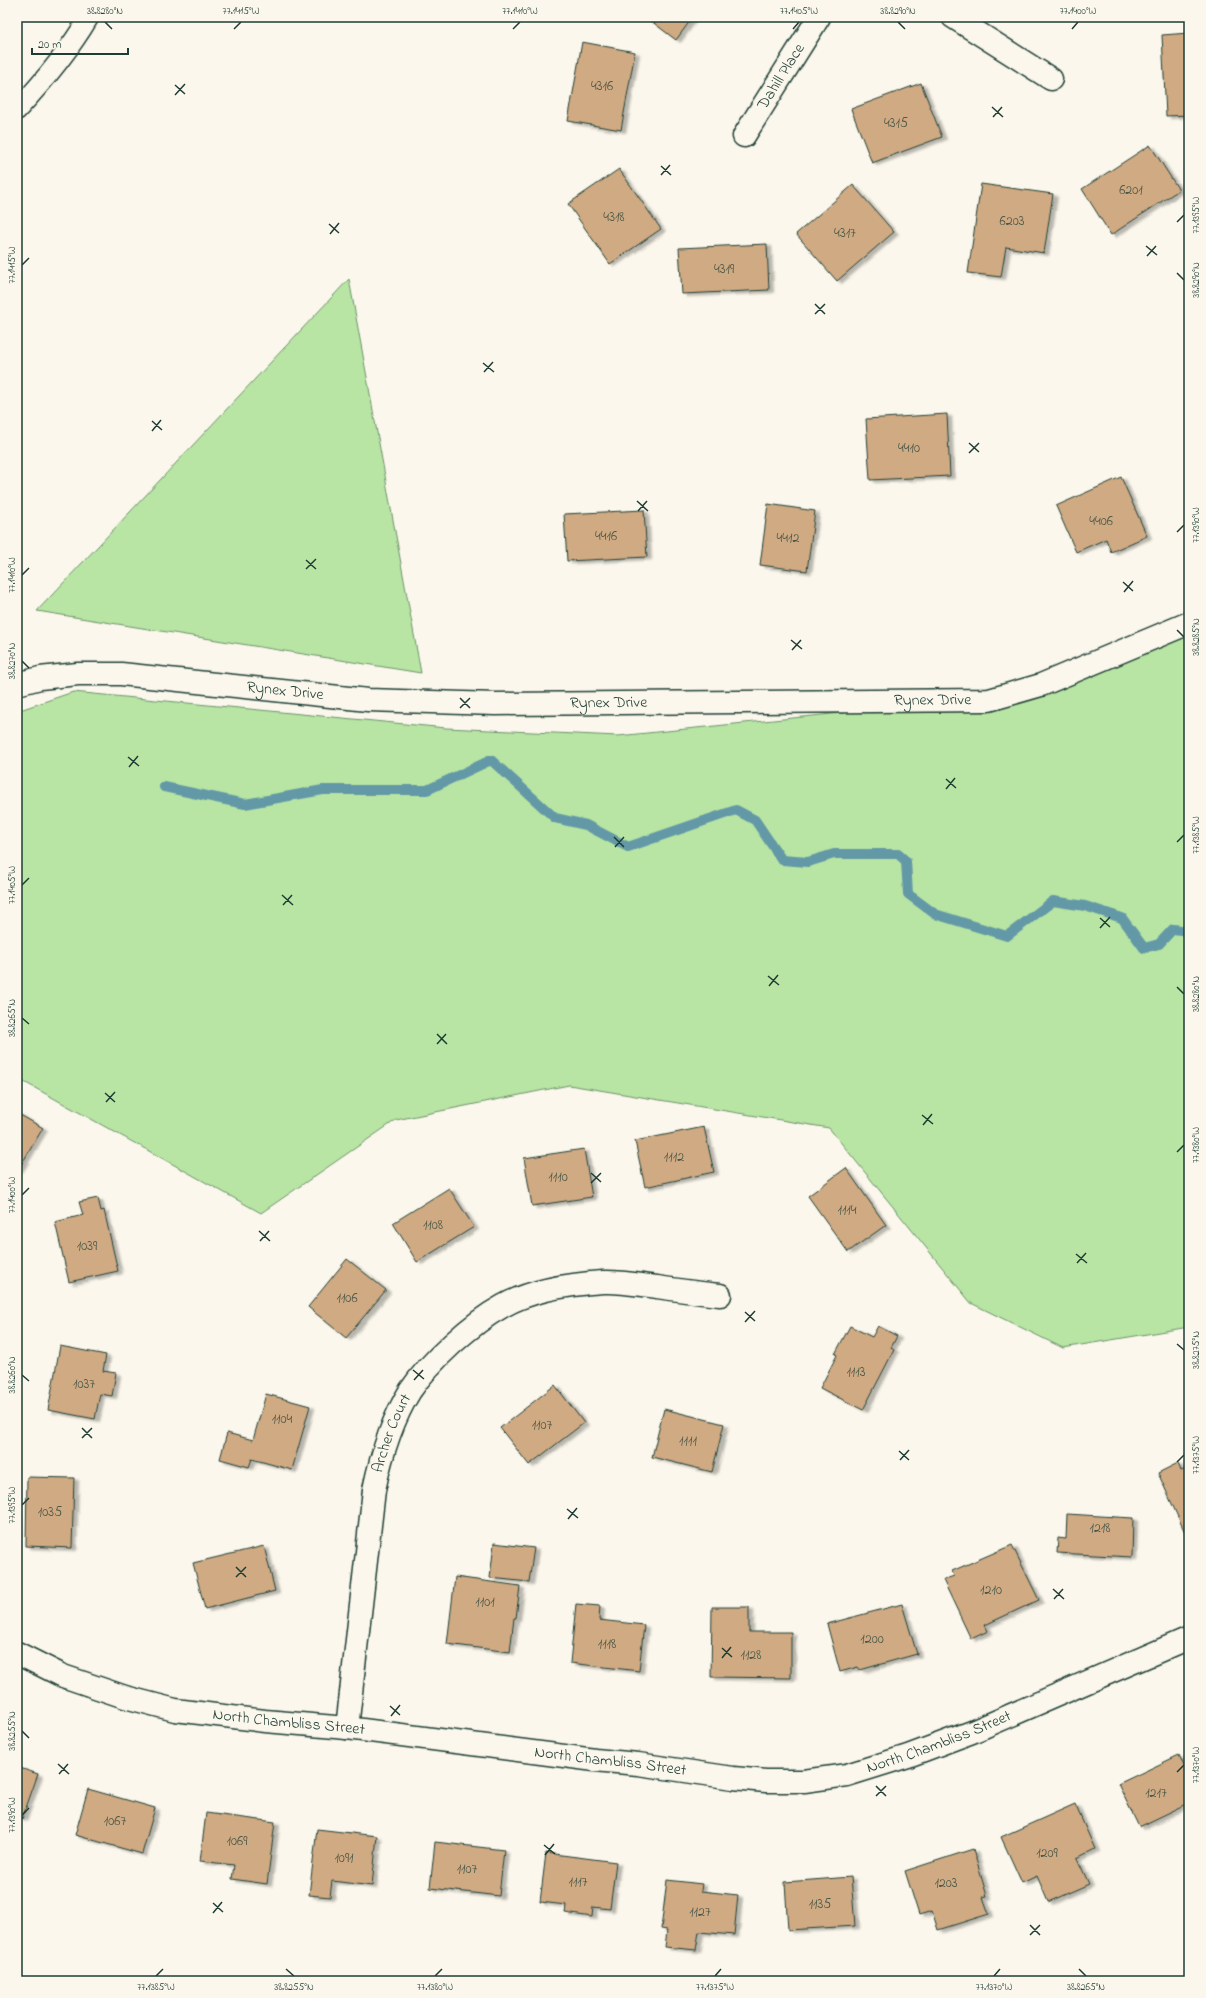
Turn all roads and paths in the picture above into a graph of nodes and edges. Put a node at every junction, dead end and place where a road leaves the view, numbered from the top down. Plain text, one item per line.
1 (89, 17) edge
2 (819, 17) edge
3 (953, 17) edge
4 (1051, 79) dead end
5 (17, 110) edge
6 (744, 136) dead end
7 (1189, 623) edge
8 (17, 684) edge
9 (720, 1295) dead end
10 (1189, 1638) edge
11 (17, 1653) edge
12 (347, 1728) junction

1 - 5 lane
2 - 6 street, Dahill Place
3 - 4 street
7 - 8 street, Rynex Drive
9 - 12 street, Archer Court
10 - 12 street, North Chambliss Street
11 - 12 street, North Chambliss Street

